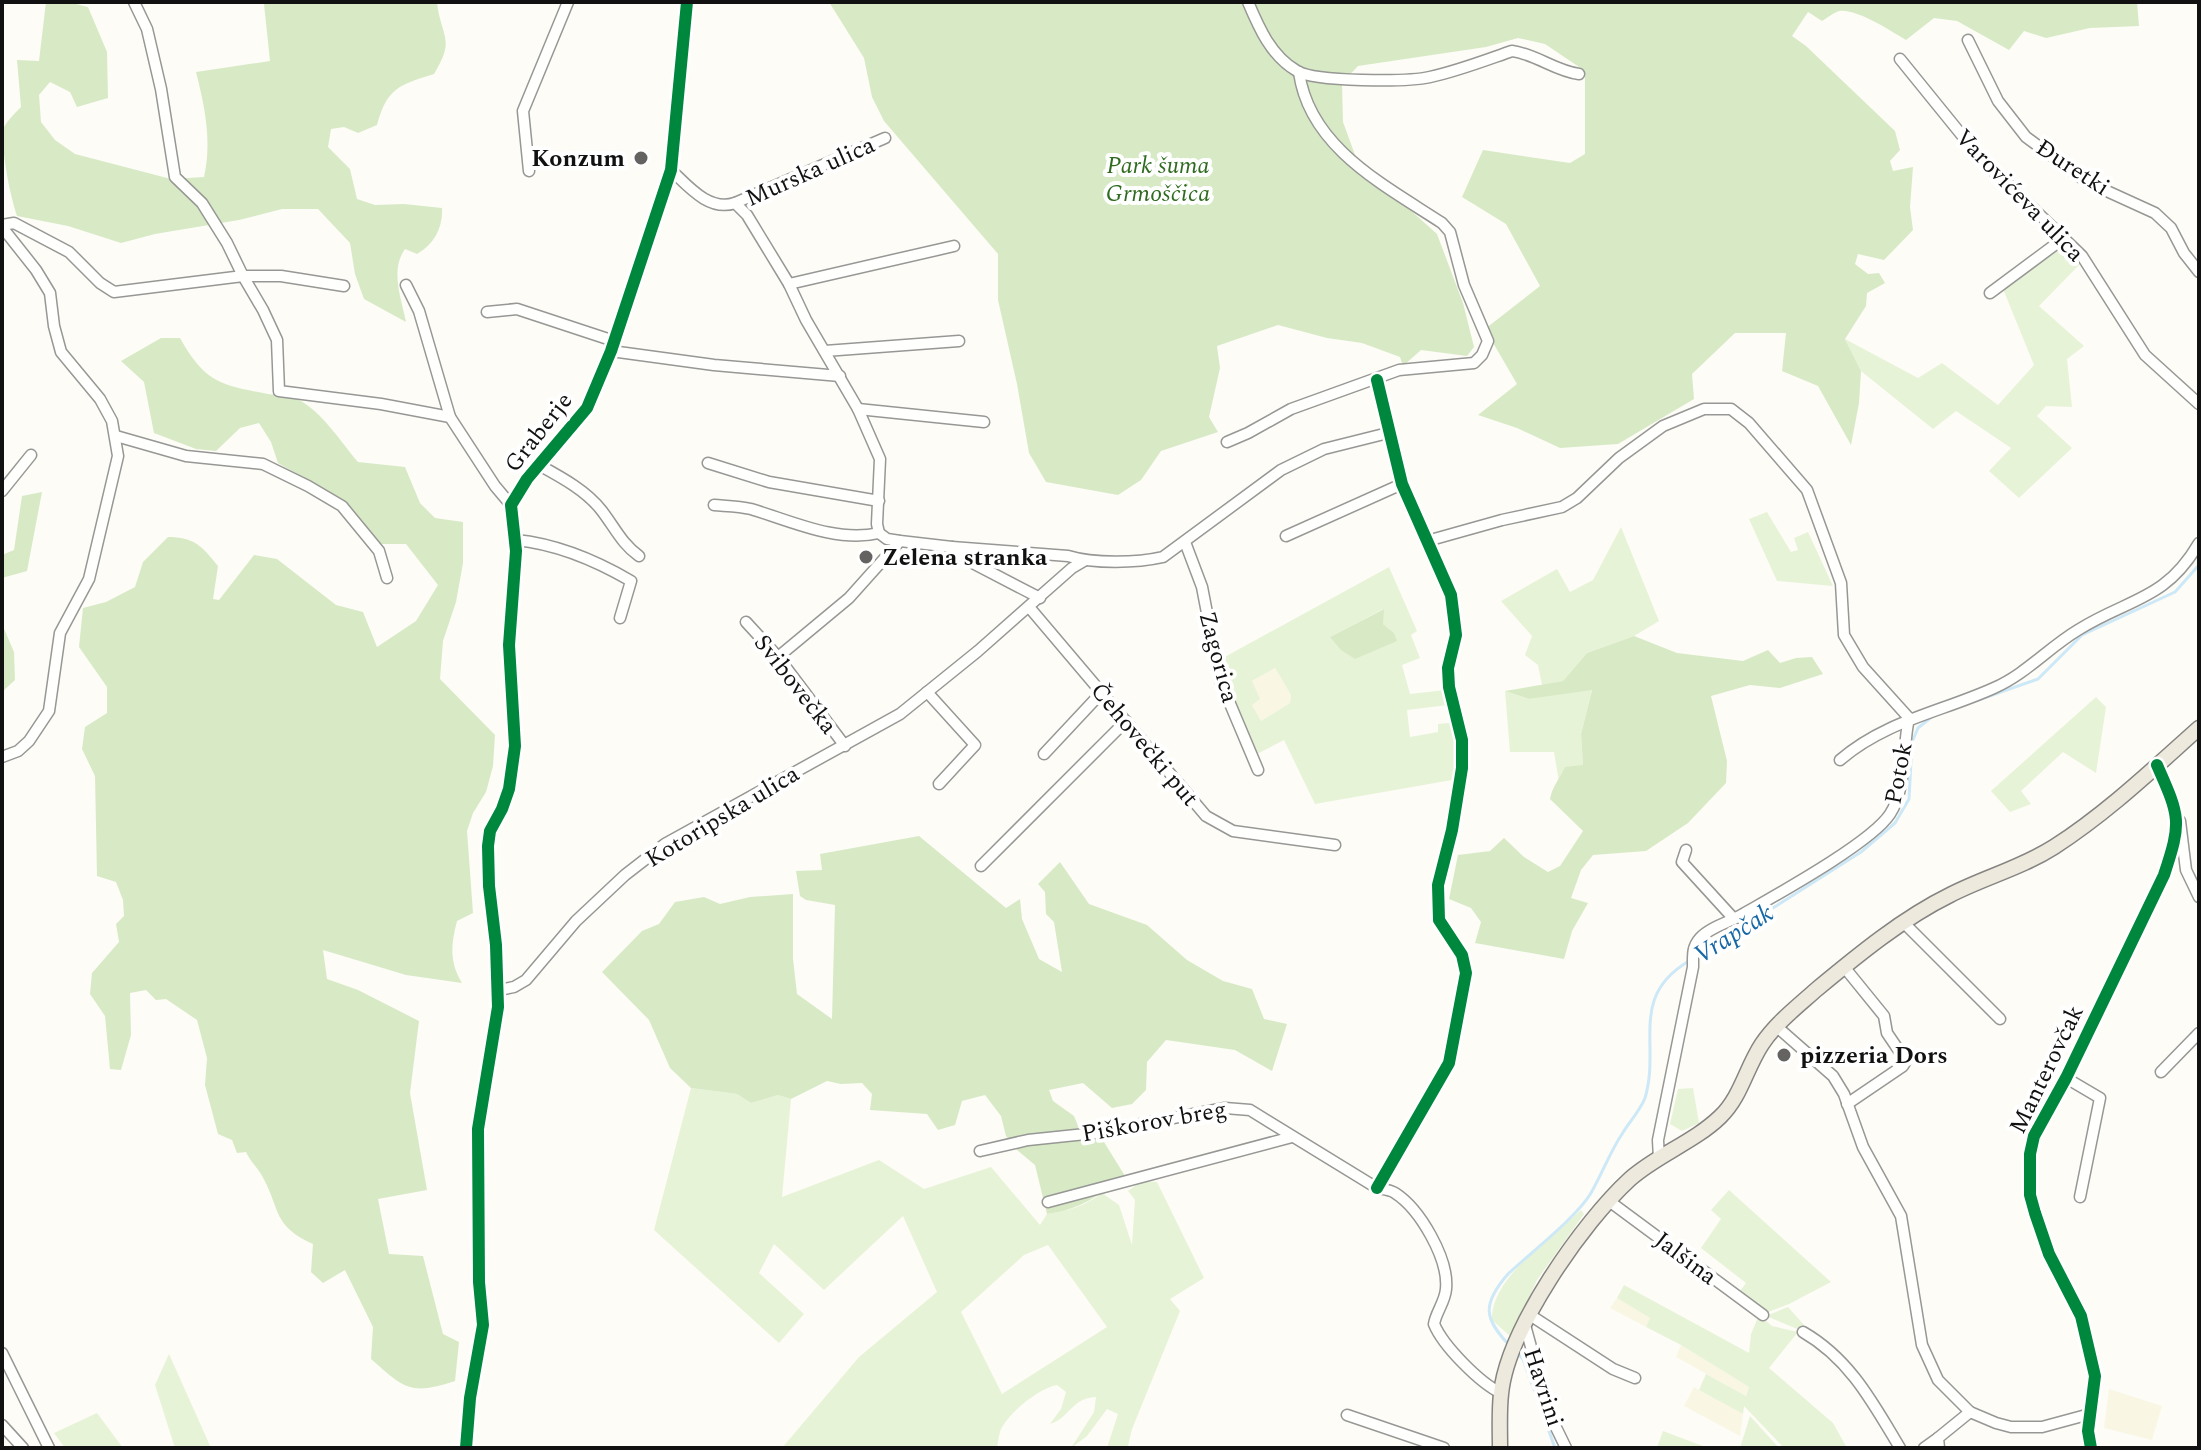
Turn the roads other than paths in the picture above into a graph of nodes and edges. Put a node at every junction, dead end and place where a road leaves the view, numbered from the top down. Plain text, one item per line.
1 (134, 2) edge
2 (568, 2) edge
3 (687, 2) edge
4 (1248, 2) edge
5 (1968, 40) dead end
6 (1900, 59) dead end
7 (1299, 72) junction
8 (1579, 74) dead end
9 (885, 138) dead end
10 (671, 170) junction
11 (529, 171) dead end
12 (735, 203) junction
13 (2, 226) edge
14 (2064, 238) junction
15 (954, 246) dead end
16 (2199, 272) edge
17 (243, 276) junction
18 (789, 284) junction
19 (406, 285) dead end
20 (344, 286) dead end
21 (1990, 293) dead end
22 (487, 312) dead end
23 (959, 341) dead end
24 (612, 346) junction
25 (825, 351) junction
26 (840, 376) junction
27 (1377, 380) junction
28 (2199, 404) edge
29 (858, 409) junction
30 (450, 417) junction
31 (984, 422) dead end
32 (1388, 433) junction
33 (116, 436) junction
34 (1227, 442) dead end
35 (31, 455) dead end
36 (708, 463) dead end
37 (539, 465) junction
38 (1402, 484) junction
39 (2, 491) edge
40 (879, 501) junction
41 (511, 505) junction
42 (714, 505) dead end
43 (879, 533) junction
44 (1286, 536) dead end
45 (516, 540) junction
46 (900, 541) junction
47 (1427, 541) junction
48 (1185, 542) junction
49 (2199, 543) edge
50 (952, 547) junction
51 (639, 556) dead end
52 (1084, 561) junction
53 (387, 578) dead end
54 (1040, 598) junction
55 (1029, 607) junction
56 (620, 618) dead end
57 (746, 622) dead end
58 (778, 657) junction
59 (927, 692) junction
60 (1102, 692) junction
61 (1909, 718) junction
62 (1126, 721) junction
63 (2199, 728) edge
64 (845, 746) junction
65 (1044, 754) dead end
66 (2, 757) edge
67 (1840, 760) dead end
68 (2157, 765) junction
69 (1258, 770) dead end
70 (939, 784) dead end
71 (2177, 812) junction
72 (1335, 845) dead end
73 (1686, 850) dead end
74 (981, 866) dead end
75 (2199, 897) edge
76 (1734, 919) junction
77 (1904, 923) junction
78 (1845, 968) junction
79 (499, 990) junction
80 (2000, 1019) dead end
81 (1776, 1026) junction
82 (2199, 1033) edge
83 (2161, 1072) dead end
84 (2066, 1078) junction
85 (1847, 1104) junction
86 (1292, 1137) junction
87 (980, 1151) dead end
88 (1659, 1159) junction
89 (1377, 1188) junction
90 (2080, 1197) dead end
91 (1609, 1201) junction
92 (1048, 1202) dead end
93 (1763, 1315) dead end
94 (1528, 1320) junction
95 (1803, 1332) dead end
96 (2, 1353) edge
97 (1635, 1378) dead end
98 (1501, 1393) junction
99 (1970, 1412) junction
100 (2090, 1414) junction
101 (1347, 1415) dead end
102 (2, 1425) edge
103 (1938, 1443) edge
104 (23, 1448) edge
105 (49, 1448) edge
106 (466, 1448) edge
107 (1444, 1448) edge
108 (1500, 1448) edge
109 (1566, 1448) edge
110 (1900, 1448) edge
111 (1924, 1448) edge
112 (2091, 1448) edge

1 - 17 street
2 - 11 street
3 - 10 street, Graberje
4 - 7 street
5 - 16 street, Đuretki
6 - 14 street, Varovićeva ulica
7 - 8 street
7 - 27 street
9 - 12 street, Murska ulica
10 - 12 street
10 - 24 street, Graberje
12 - 18 street
13 - 17 street
13 - 33 street
14 - 21 street
14 - 28 street, Varovićeva ulica
15 - 18 street
17 - 20 street
17 - 30 street
18 - 25 street
19 - 30 street
22 - 24 street
23 - 25 street
24 - 26 street
24 - 37 street, Graberje
25 - 26 street
26 - 29 street
27 - 32 street
27 - 34 street
29 - 31 street
29 - 40 street
30 - 41 street
32 - 38 street
32 - 48 street
33 - 53 street
33 - 66 street
35 - 39 street
36 - 40 street
37 - 41 street, Graberje
37 - 51 street, Graberje
38 - 44 street
38 - 47 street
40 - 43 street
41 - 45 street, Graberje
42 - 43 street
43 - 46 street
45 - 56 street
45 - 79 street, Graberje
46 - 50 street
46 - 58 street
47 - 61 street
47 - 89 street
48 - 52 street
48 - 69 street, Zagorica
49 - 61 street, Potok
50 - 52 street
50 - 54 street
52 - 54 street, Kotoripska ulica
54 - 55 street, Kotoripska ulica
55 - 59 street, Kotoripska ulica
55 - 60 street, Čehovečki put
57 - 58 street, Svibovečka
58 - 64 street, Svibovečka
59 - 64 street, Kotoripska ulica
59 - 70 street
60 - 62 street, Čehovečki put
60 - 65 street
61 - 67 street
61 - 76 street, Potok
62 - 72 street, Čehovečki put
62 - 74 street
63 - 68 main road
64 - 79 street, Kotoripska ulica
68 - 71 street
68 - 77 main road
71 - 75 street
71 - 84 street, Manterovčak
73 - 76 street
76 - 88 street, Potok
77 - 78 main road
77 - 80 street
78 - 81 main road
78 - 85 street
79 - 106 street, Graberje
81 - 85 street
81 - 88 main road
82 - 83 street
84 - 90 street
84 - 100 street, Manterovčak
85 - 99 street
86 - 87 street, Piškorov breg
86 - 89 street, Piškorov breg
86 - 92 street
88 - 91 main road
89 - 98 street, Piškorov breg
91 - 93 street, Jalšina
91 - 94 main road
94 - 97 street
94 - 98 main road
94 - 109 street, Havrini
95 - 110 street
96 - 105 street
98 - 108 main road
99 - 100 street
99 - 103 street
100 - 112 street, Manterovčak
101 - 107 street
102 - 104 street
103 - 111 street

